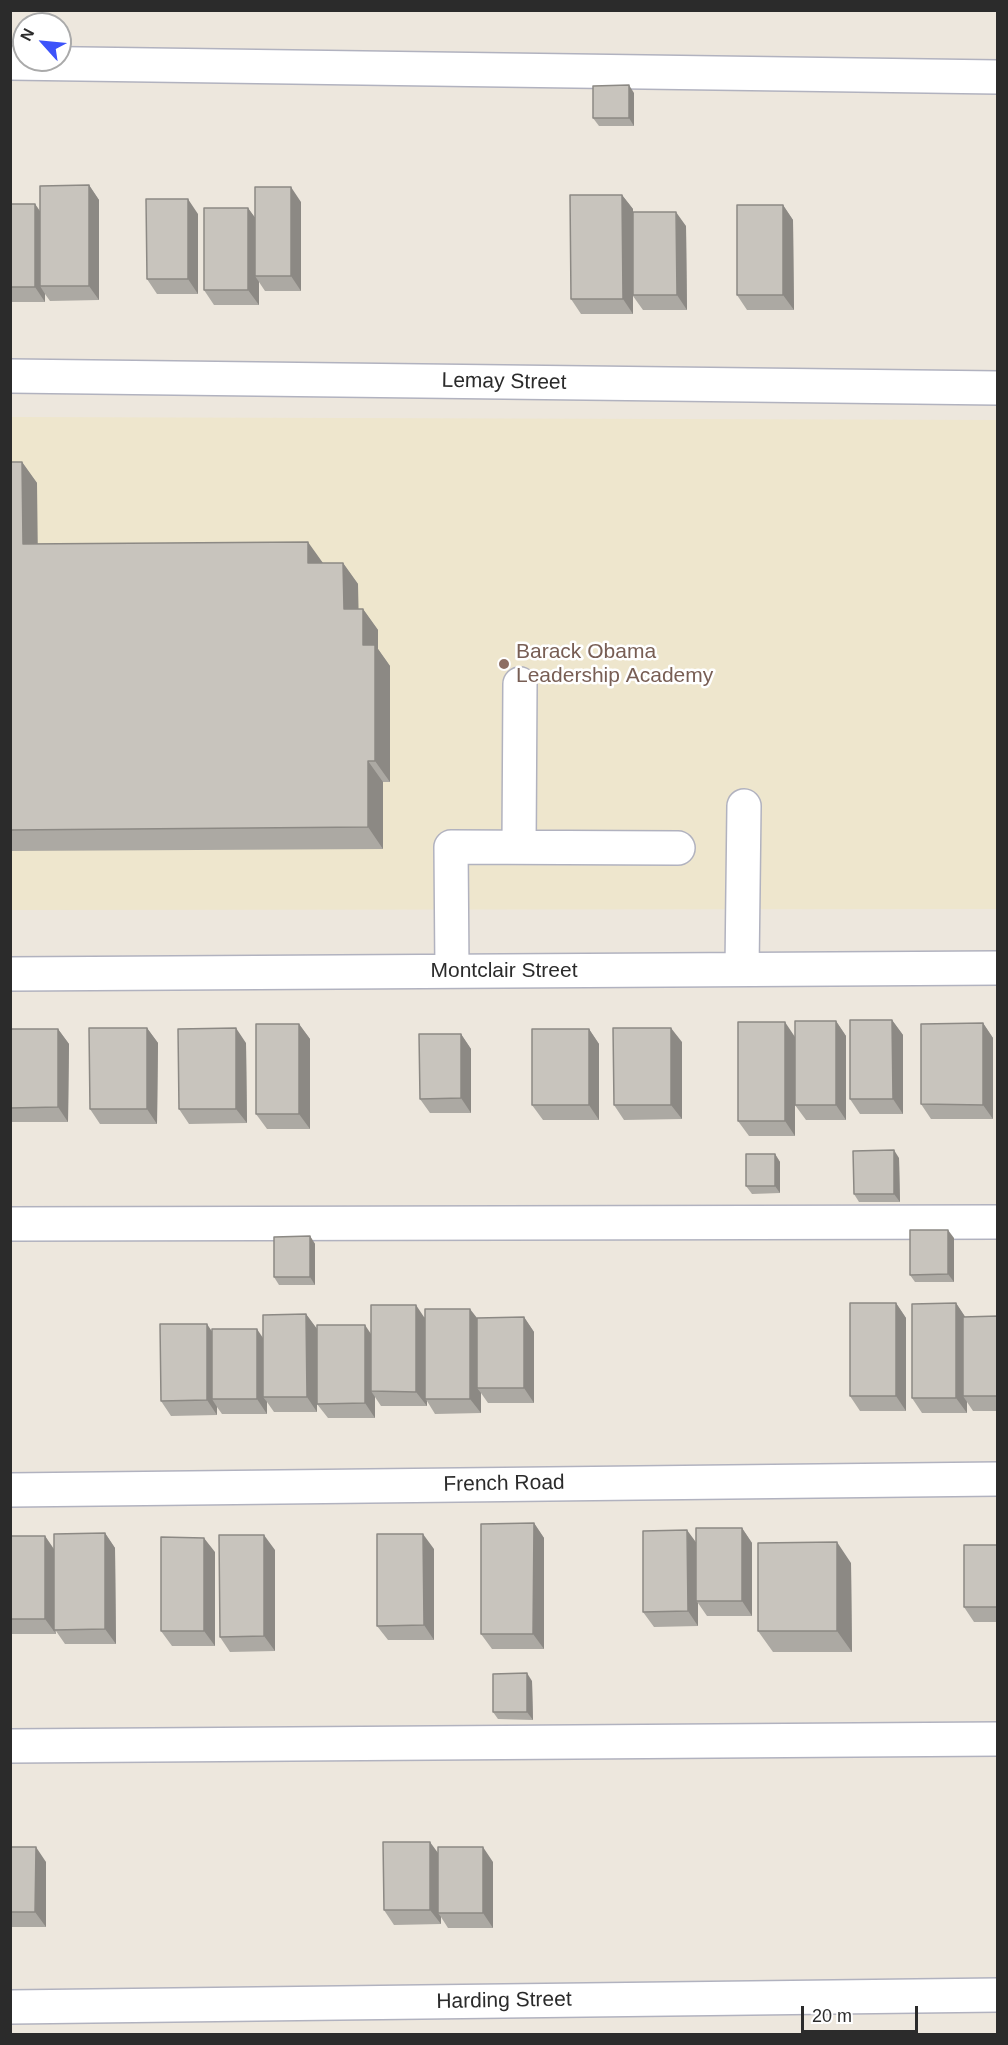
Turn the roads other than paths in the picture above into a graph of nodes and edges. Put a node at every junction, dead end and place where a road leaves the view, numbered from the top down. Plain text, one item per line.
1 (10, 63) edge
2 (998, 77) edge
3 (10, 376) edge
4 (998, 388) edge
5 (520, 684) dead end
6 (744, 806) dead end
7 (519, 847) junction
8 (678, 848) dead end
9 (998, 968) edge
10 (741, 969) junction
11 (452, 971) junction
12 (10, 974) edge
13 (998, 1222) edge
14 (10, 1224) edge
15 (998, 1479) edge
16 (10, 1490) edge
17 (998, 1739) edge
18 (10, 1746) edge
19 (998, 1995) edge
20 (10, 2007) edge

1 - 2 street
3 - 4 street, Lemay Street
5 - 7 street
6 - 10 street
7 - 8 street
7 - 11 street
9 - 10 street, Montclair Street
10 - 11 street, Montclair Street
11 - 12 street, Montclair Street
13 - 14 street
15 - 16 street, French Road
17 - 18 street
19 - 20 street, Harding Street

